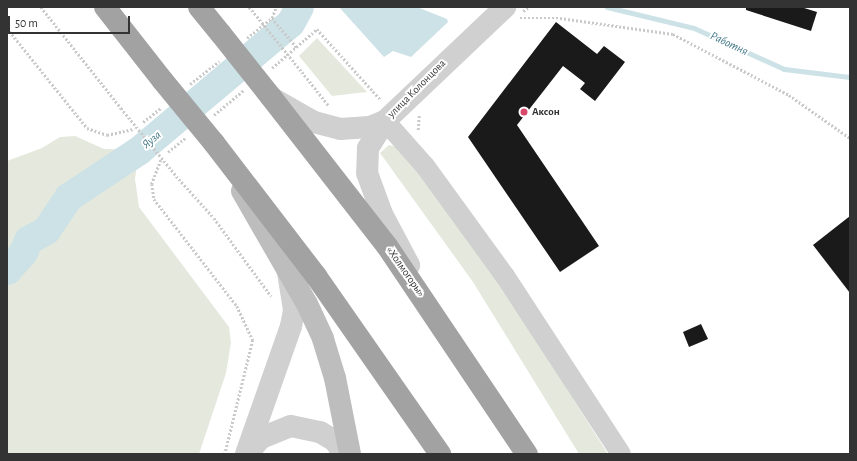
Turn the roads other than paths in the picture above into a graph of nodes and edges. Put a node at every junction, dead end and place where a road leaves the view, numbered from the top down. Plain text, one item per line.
1 (105, 7) edge
2 (199, 7) edge
3 (509, 13) edge
4 (271, 97) junction
5 (383, 110) junction
6 (214, 143) junction
7 (287, 270) junction
8 (441, 322) junction
9 (246, 454) edge
10 (343, 454) edge
11 (350, 454) edge
12 (440, 454) edge
13 (527, 454) edge
14 (621, 454) edge

1 - 6 highway, bridge
2 - 4 highway, «Холмогоры», bridge
3 - 5 street, улица Колонцова
4 - 5 street, улица Колонцова
4 - 8 highway, «Холмогоры»
5 - 8 street
5 - 14 street
6 - 7 main road
6 - 12 highway
7 - 9 street
7 - 11 main road
8 - 13 highway, «Холмогоры»
9 - 10 street

